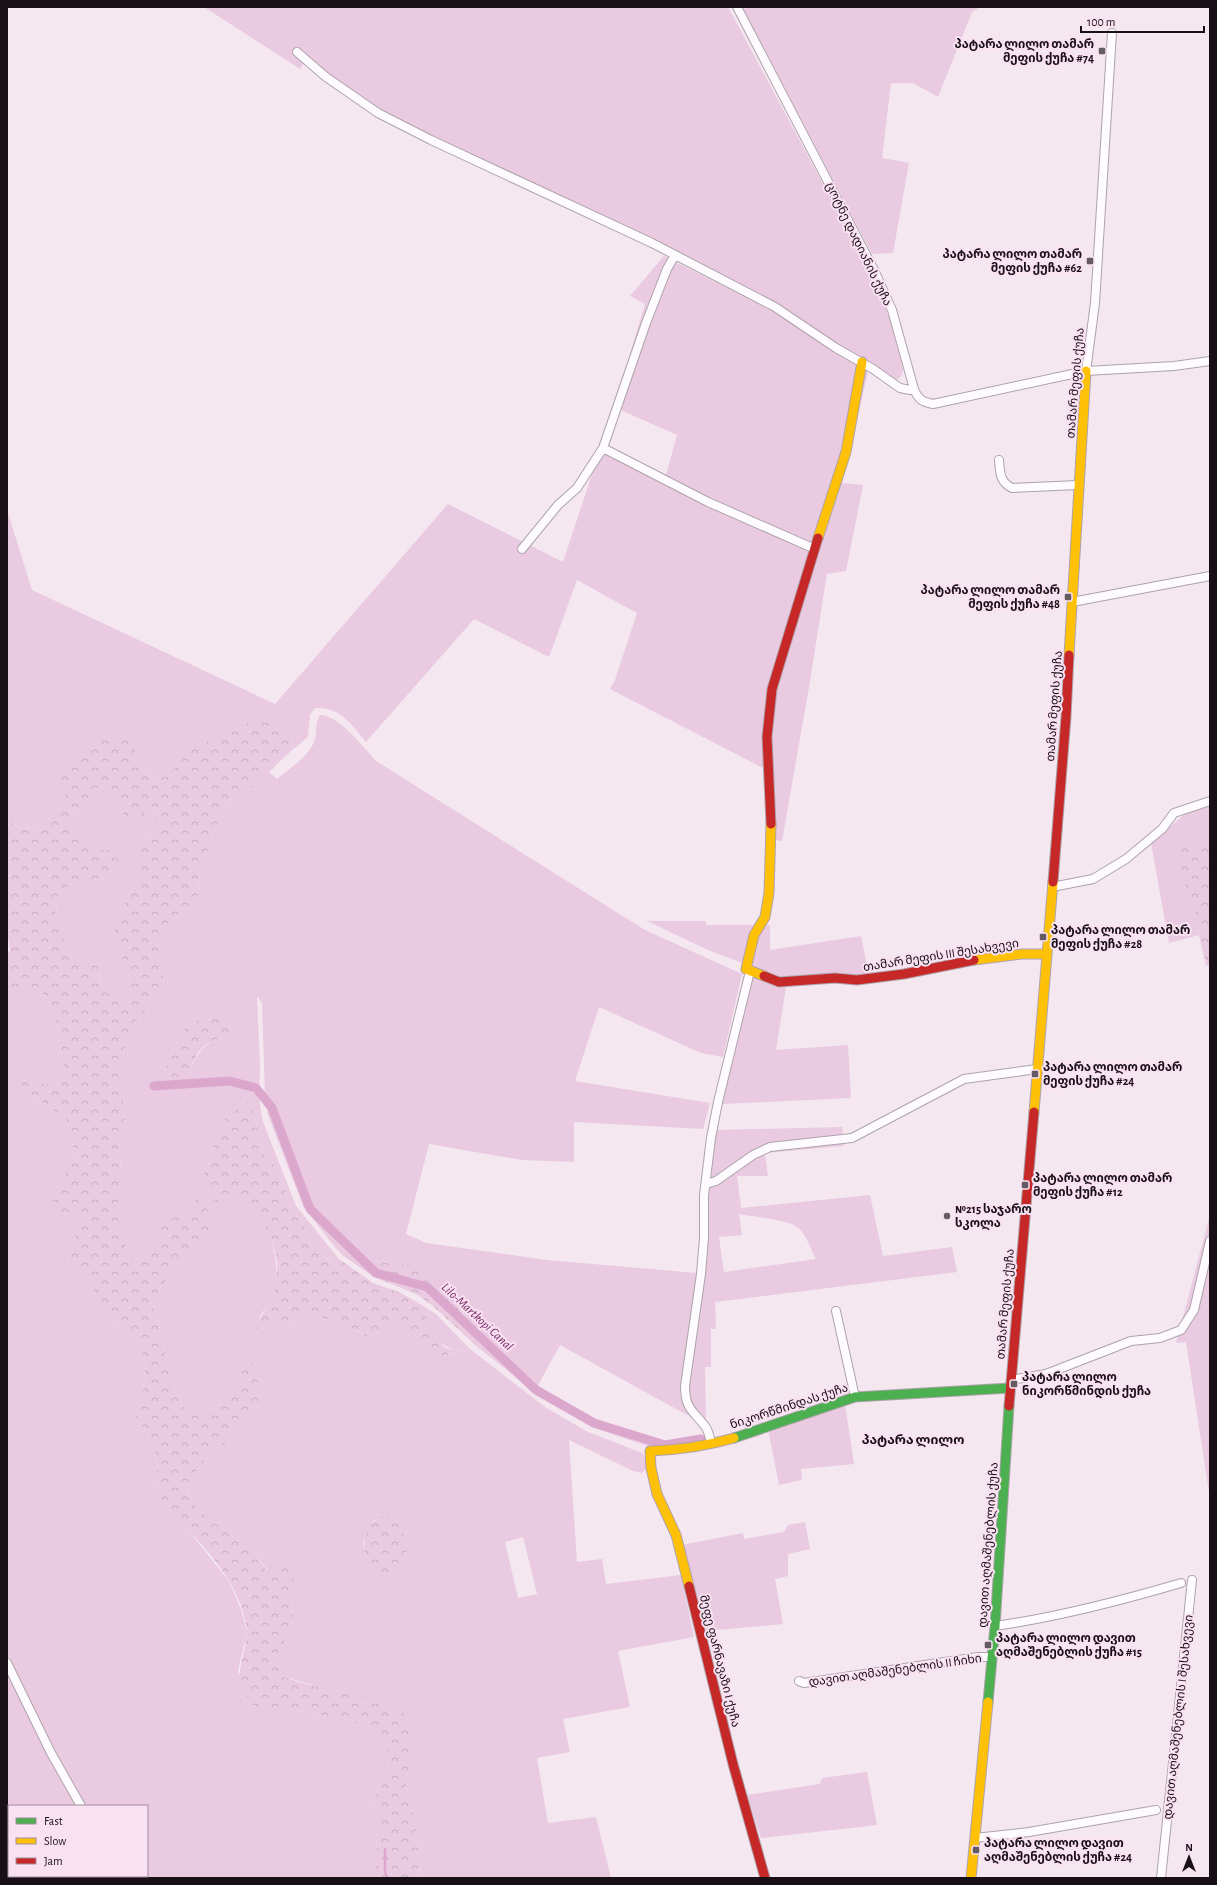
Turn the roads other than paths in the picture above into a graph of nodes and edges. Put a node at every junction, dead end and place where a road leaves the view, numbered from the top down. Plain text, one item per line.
1 (736, 7) edge
2 (1112, 33) dead end
3 (296, 52) dead end
4 (675, 255) junction
5 (1210, 361) edge
6 (862, 362) junction
7 (1086, 371) junction
8 (914, 389) junction
9 (603, 448) junction
10 (999, 460) dead end
11 (1078, 485) junction
12 (522, 549) dead end
13 (815, 549) junction
14 (1210, 576) edge
15 (1072, 602) junction
16 (1210, 801) edge
17 (1052, 887) junction
18 (1046, 954) junction
19 (748, 970) junction
20 (1037, 1068) junction
21 (706, 1184) junction
22 (1210, 1241) edge
23 (836, 1311) dead end
24 (1010, 1384) junction
25 (855, 1397) junction
26 (711, 1443) junction
27 (650, 1451) joint
28 (1192, 1580) dead end
29 (1181, 1583) dead end
30 (995, 1626) junction
31 (992, 1657) junction
32 (7, 1663) edge
33 (799, 1681) dead end
34 (80, 1805) edge
35 (1156, 1810) dead end
36 (975, 1838) junction
37 (765, 1878) edge
38 (971, 1878) edge
39 (1161, 1878) edge

1 - 8 street, ცოტნე დადიანის ქუჩა
2 - 7 street, თამარ მეფის ქუჩა
3 - 4 street
4 - 6 street
4 - 9 street
5 - 7 street, ცოტნე დადიანის ქუჩა
6 - 8 street
6 - 13 street
7 - 8 street, ცოტნე დადიანის ქუჩა
7 - 11 street, თამარ მეფის ქუჩა
9 - 12 street
9 - 13 street
10 - 11 street
11 - 15 street, თამარ მეფის ქუჩა
13 - 19 street
14 - 15 street
15 - 17 street, თამარ მეფის ქუჩა
16 - 17 street
17 - 18 street, თამარ მეფის ქუჩა
18 - 19 street, თამარ მეფის III შესახვევი
18 - 20 street, თამარ მეფის ქუჩა
19 - 21 street
20 - 21 street
20 - 24 street, თამარ მეფის ქუჩა
21 - 26 street
22 - 24 street
23 - 25 street
24 - 25 street, ნიკორწმინდას ქუჩა
24 - 30 street, დავით აღმაშენებლის ქუჩა
25 - 26 street, ნიკორწმინდას ქუჩა
26 - 27 street, ნიკორწმინდას ქუჩა
27 - 37 street, მეფე ფარნავაზი I ქუჩა
28 - 39 street, დავით აღმაშენებლის I შესახვევი
29 - 30 street
30 - 31 street, დავით აღმაშენებლის ქუჩა
31 - 33 street, დავით აღმაშენებლის II ჩიხი
31 - 36 street, დავით აღმაშენებლის ქუჩა
32 - 34 street
35 - 36 street
36 - 38 street, დავით აღმაშენებლის ქუჩა

